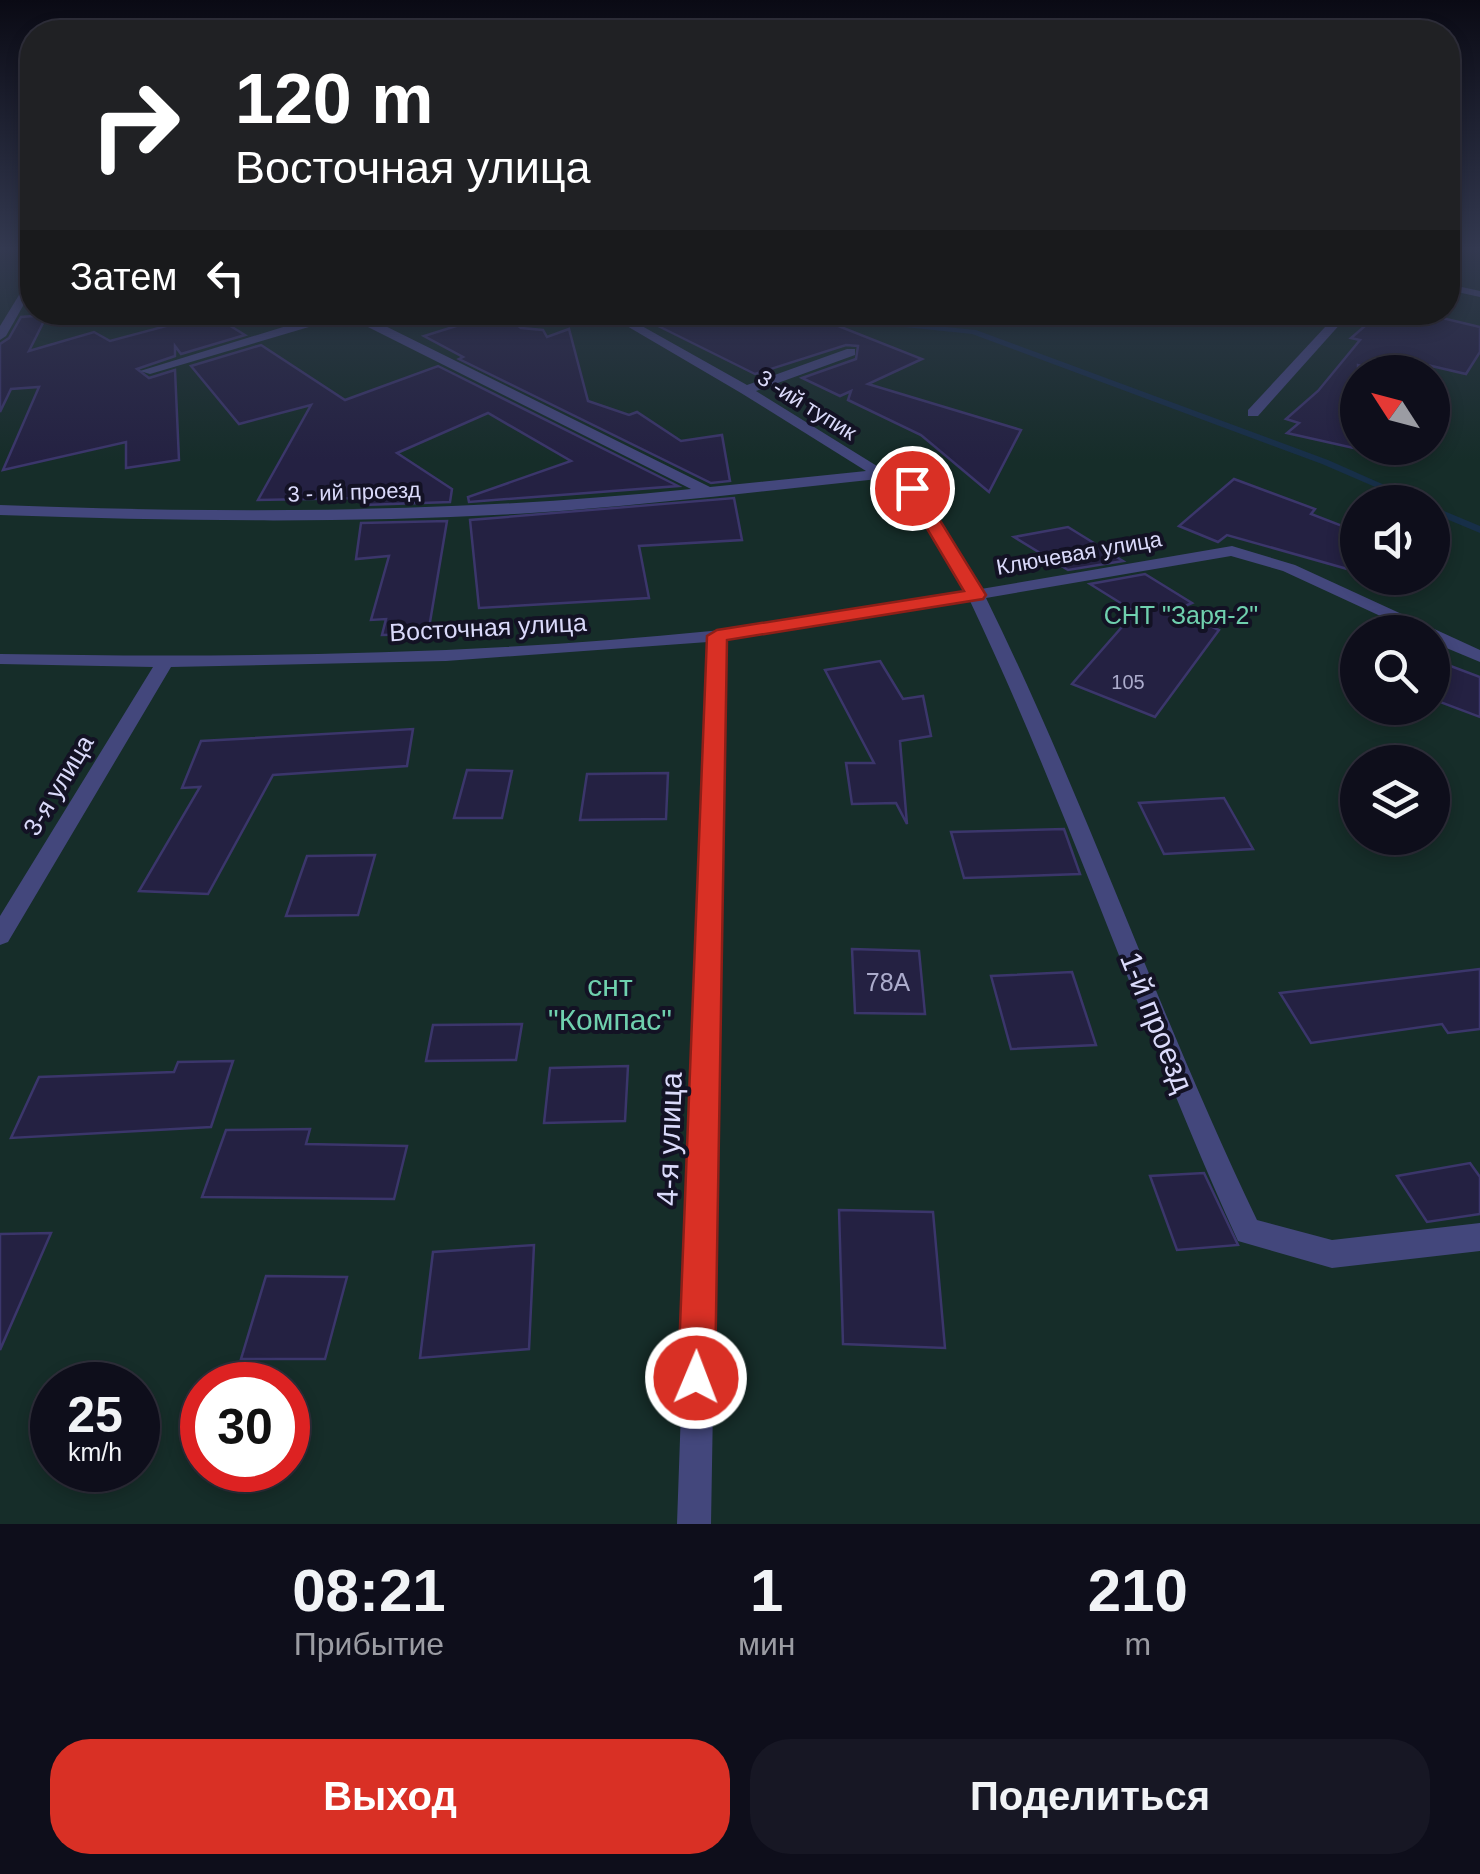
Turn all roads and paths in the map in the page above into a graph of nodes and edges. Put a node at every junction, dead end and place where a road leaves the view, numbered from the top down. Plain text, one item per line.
1 (303, 325) edge
2 (373, 325) edge
3 (631, 325) edge
4 (1334, 325) edge
5 (851, 352) dead end
6 (146, 371) dead end
7 (746, 390) junction
8 (1253, 412) dead end
9 (880, 474) junction
10 (708, 492) junction
11 (0, 510) edge
12 (976, 595) junction
13 (1389, 615) edge
14 (717, 636) junction
15 (1450, 643) edge
16 (1480, 657) edge
17 (0, 658) edge
18 (164, 663) junction
19 (0, 936) edge
20 (1480, 1237) edge
21 (694, 1524) edge

1 - 6 street
2 - 10 street
3 - 7 street, 3 -ий тупик
4 - 8 street
5 - 7 street
7 - 9 street, 3 -ий тупик
9 - 10 street
9 - 12 street, Ключевая улица
10 - 11 street, 3 - ий проезд
12 - 13 street, Ключевая улица
12 - 14 street, Восточная улица
12 - 20 street, 1-й проезд
14 - 18 street, Восточная улица
14 - 21 street, 4-я улица
15 - 16 street, Ключевая улица
17 - 18 street, Восточная улица
18 - 19 street, 3-я улица

